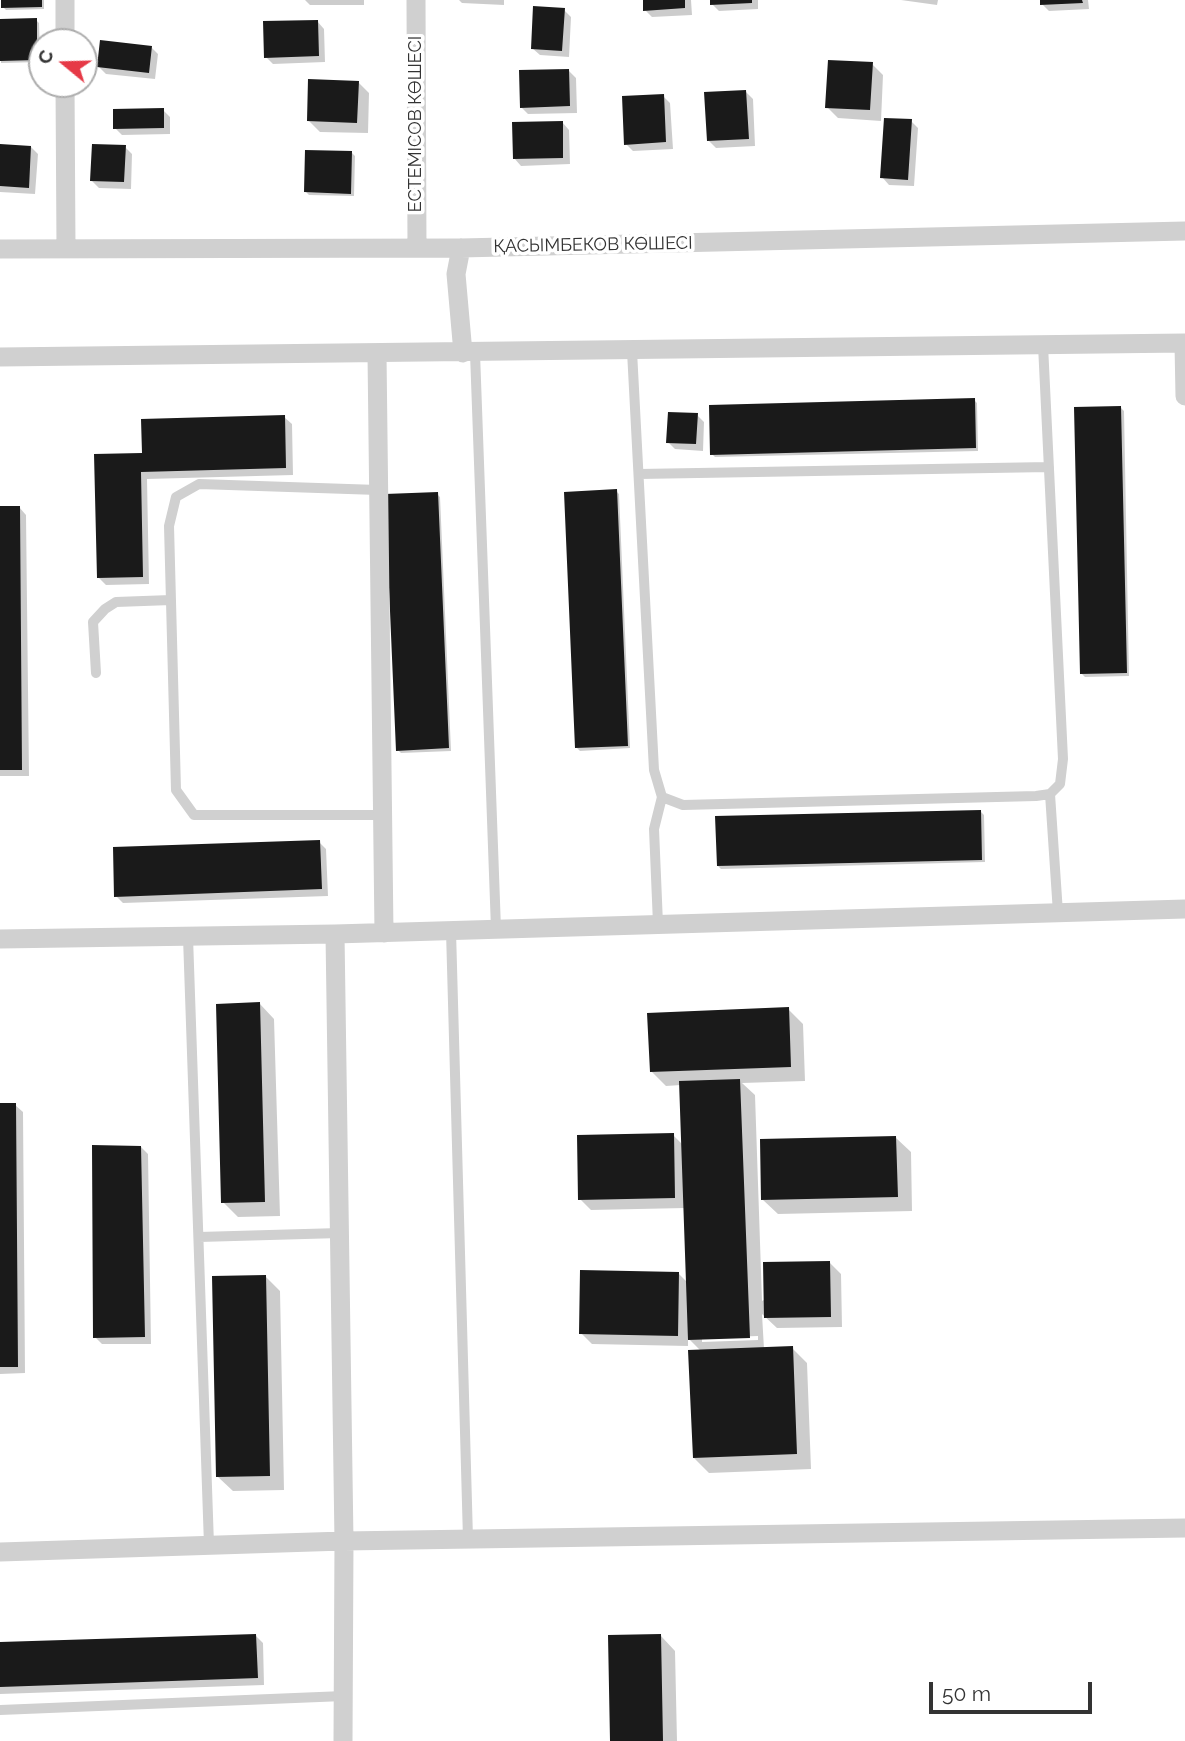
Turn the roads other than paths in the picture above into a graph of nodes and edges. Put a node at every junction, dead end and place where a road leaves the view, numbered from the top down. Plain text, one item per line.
1 (65, 0) edge
2 (416, 0) edge
3 (65, 28) edge
4 (65, 98) edge
5 (1185, 231) edge
6 (66, 248) junction
7 (417, 248) junction
8 (461, 248) junction
9 (0, 249) edge
10 (1184, 344) edge
11 (1043, 345) junction
12 (632, 351) junction
13 (469, 353) junction
14 (376, 354) junction
15 (0, 358) edge
16 (1185, 396) edge
17 (1049, 467) junction
18 (639, 474) junction
19 (378, 490) junction
20 (171, 600) junction
21 (96, 673) dead end
22 (1050, 794) junction
23 (662, 797) junction
24 (383, 815) junction
25 (1185, 909) edge
26 (1058, 913) junction
27 (658, 925) junction
28 (496, 929) junction
29 (450, 931) junction
30 (384, 933) junction
31 (335, 934) junction
32 (188, 937) junction
33 (0, 939) edge
34 (340, 1233) junction
35 (199, 1237) junction
36 (1185, 1528) edge
37 (468, 1539) junction
38 (344, 1541) junction
39 (209, 1545) junction
40 (0, 1552) edge
41 (344, 1696) junction
42 (0, 1710) edge
43 (343, 1741) edge

1 - 3 street
2 - 7 street, ЕСТЕМІСОВ КӨШЕСІ
4 - 6 street
5 - 8 street, ҚАСЫМБЕКОВ КӨШЕСІ
6 - 7 street, ҚАСЫМБЕКОВ КӨШЕСІ
6 - 9 street, ҚАСЫМБЕКОВ КӨШЕСІ
7 - 8 street, ҚАСЫМБЕКОВ КӨШЕСІ
8 - 13 street
10 - 11 street
10 - 16 street
11 - 12 street
11 - 17 lane
12 - 13 street
12 - 18 lane
13 - 14 street
13 - 28 lane
14 - 15 street
14 - 19 street
17 - 18 lane
17 - 22 lane
18 - 23 lane
19 - 20 lane
19 - 24 street
20 - 21 lane
20 - 24 lane
22 - 23 lane
22 - 26 lane
23 - 27 lane
24 - 30 street
25 - 26 street
26 - 27 street
27 - 28 street
28 - 29 street
29 - 30 street
29 - 37 lane
30 - 31 street
31 - 32 street
31 - 34 street
32 - 33 street
32 - 35 lane
34 - 35 lane
34 - 38 street
35 - 39 lane
36 - 37 street
37 - 38 street
38 - 39 street
38 - 41 street
39 - 40 street
41 - 42 lane
41 - 43 street

